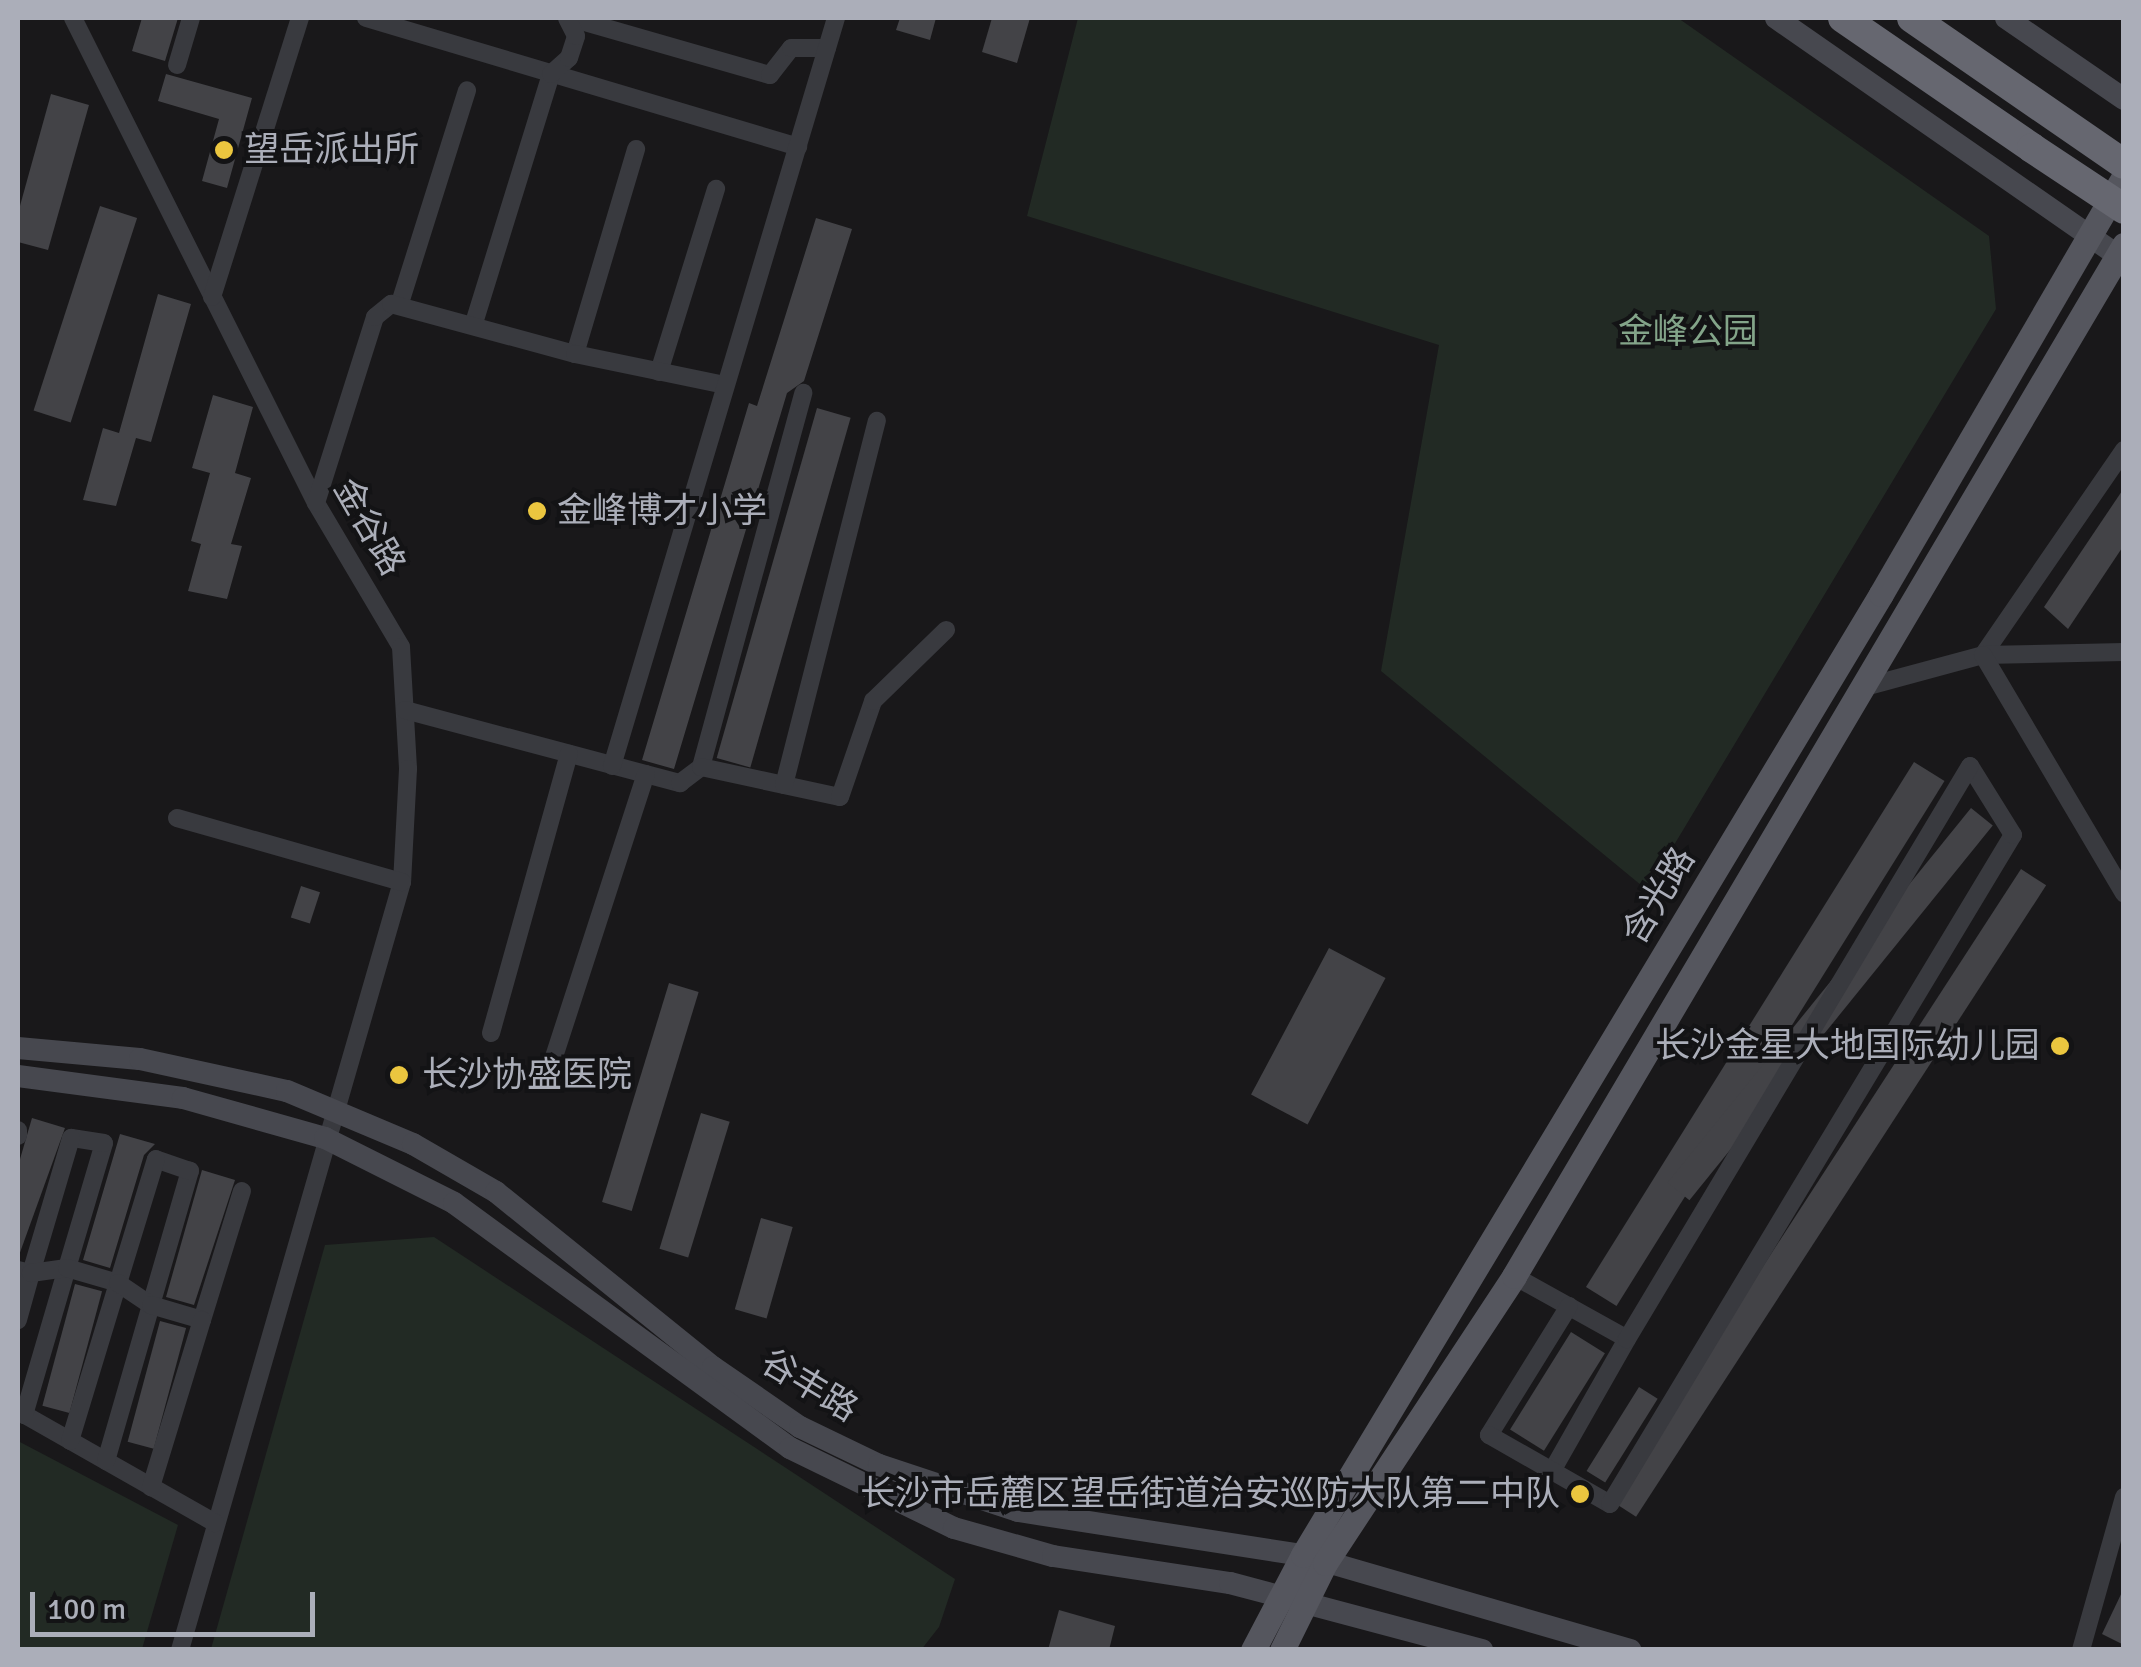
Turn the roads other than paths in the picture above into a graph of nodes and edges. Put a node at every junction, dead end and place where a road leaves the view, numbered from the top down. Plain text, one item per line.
1 (73, 18) edge
2 (190, 18) edge
3 (300, 18) edge
4 (366, 18) edge
5 (569, 18) edge
6 (836, 18) edge
7 (1776, 18) edge
8 (1843, 18) edge
9 (1912, 18) edge
10 (2006, 18) edge
11 (826, 48) junction
12 (177, 65) dead end
13 (551, 74) junction
14 (467, 90) dead end
15 (2124, 99) edge
16 (798, 147) junction
17 (636, 149) dead end
18 (2124, 164) edge
19 (2124, 176) edge
20 (716, 189) dead end
21 (2124, 210) edge
22 (2087, 235) junction
23 (2121, 254) edge
24 (212, 297) junction
25 (400, 303) junction
26 (474, 323) junction
27 (575, 354) junction
28 (659, 372) junction
29 (725, 385) junction
30 (804, 393) dead end
31 (878, 422) dead end
32 (2124, 450) edge
33 (316, 503) junction
34 (946, 630) dead end
35 (2124, 652) edge
36 (1983, 655) junction
37 (1861, 688) junction
38 (404, 710) junction
39 (569, 754) junction
40 (612, 766) junction
41 (701, 767) junction
42 (646, 774) junction
43 (784, 785) junction
44 (177, 818) dead end
45 (402, 882) junction
46 (2124, 893) edge
47 (491, 1033) dead end
48 (18, 1048) edge
49 (551, 1066) dead end
50 (18, 1076) edge
51 (333, 1107) junction
52 (325, 1138) junction
53 (242, 1191) dead end
54 (66, 1268) junction
55 (24, 1272) edge
56 (1514, 1276) junction
57 (118, 1284) junction
58 (151, 1306) junction
59 (1569, 1306) junction
60 (18, 1320) edge
61 (202, 1320) junction
62 (1627, 1340) junction
63 (21, 1413) edge
64 (70, 1441) junction
65 (106, 1461) junction
66 (1553, 1469) junction
67 (151, 1486) junction
68 (2124, 1498) edge
69 (215, 1523) junction
70 (1314, 1559) junction
71 (1297, 1601) junction
72 (180, 1650) edge
73 (1253, 1650) edge
74 (1282, 1650) edge
75 (1482, 1650) edge
76 (1630, 1650) edge
77 (2082, 1650) edge

1 - 24 street, 金谷路
2 - 12 street
3 - 24 street
4 - 13 street
5 - 11 street
5 - 13 street
6 - 11 street
7 - 22 street
8 - 21 highway, bridge
9 - 18 highway
10 - 15 street
11 - 16 street
13 - 16 street
13 - 26 street
14 - 25 street
16 - 29 street
17 - 27 street
19 - 22 main road, 含光路
20 - 28 street
22 - 23 street
22 - 70 main road, 含光路
23 - 37 main road, 含光路
24 - 33 street, 金谷路
25 - 26 street
25 - 33 street
26 - 27 street
27 - 28 street
28 - 29 street
29 - 40 street
30 - 41 street
31 - 43 street
32 - 36 street
33 - 38 street, 金谷路
34 - 43 street
35 - 36 street
36 - 37 street
36 - 46 street
37 - 56 main road, 含光路
38 - 39 street
38 - 45 street, 金谷路
39 - 40 street
39 - 47 street
40 - 42 street
41 - 42 street
41 - 43 street
42 - 49 street
44 - 45 street
45 - 51 street, 金谷路
48 - 51 street, 谷丰路
50 - 52 street, 谷丰路
51 - 52 street, 金谷路
51 - 70 street, 谷丰路
52 - 69 street, 金谷路
52 - 71 street, 谷丰路
53 - 61 street
54 - 55 street
54 - 55 street
54 - 57 street
54 - 63 street
55 - 60 street
56 - 59 street
56 - 70 main road, 含光路
57 - 58 street
57 - 58 street
57 - 64 street
58 - 61 street
58 - 65 street
59 - 62 street
59 - 66 street
61 - 67 street
62 - 66 street
62 - 66 street
63 - 64 street
64 - 65 street
65 - 67 street
67 - 69 street
68 - 77 street
69 - 72 street, 金谷路
70 - 71 main road, 含光路
70 - 76 street, 谷丰路
71 - 73 main road, 含光路
71 - 74 main road, 含光路
71 - 75 street, 谷丰路

